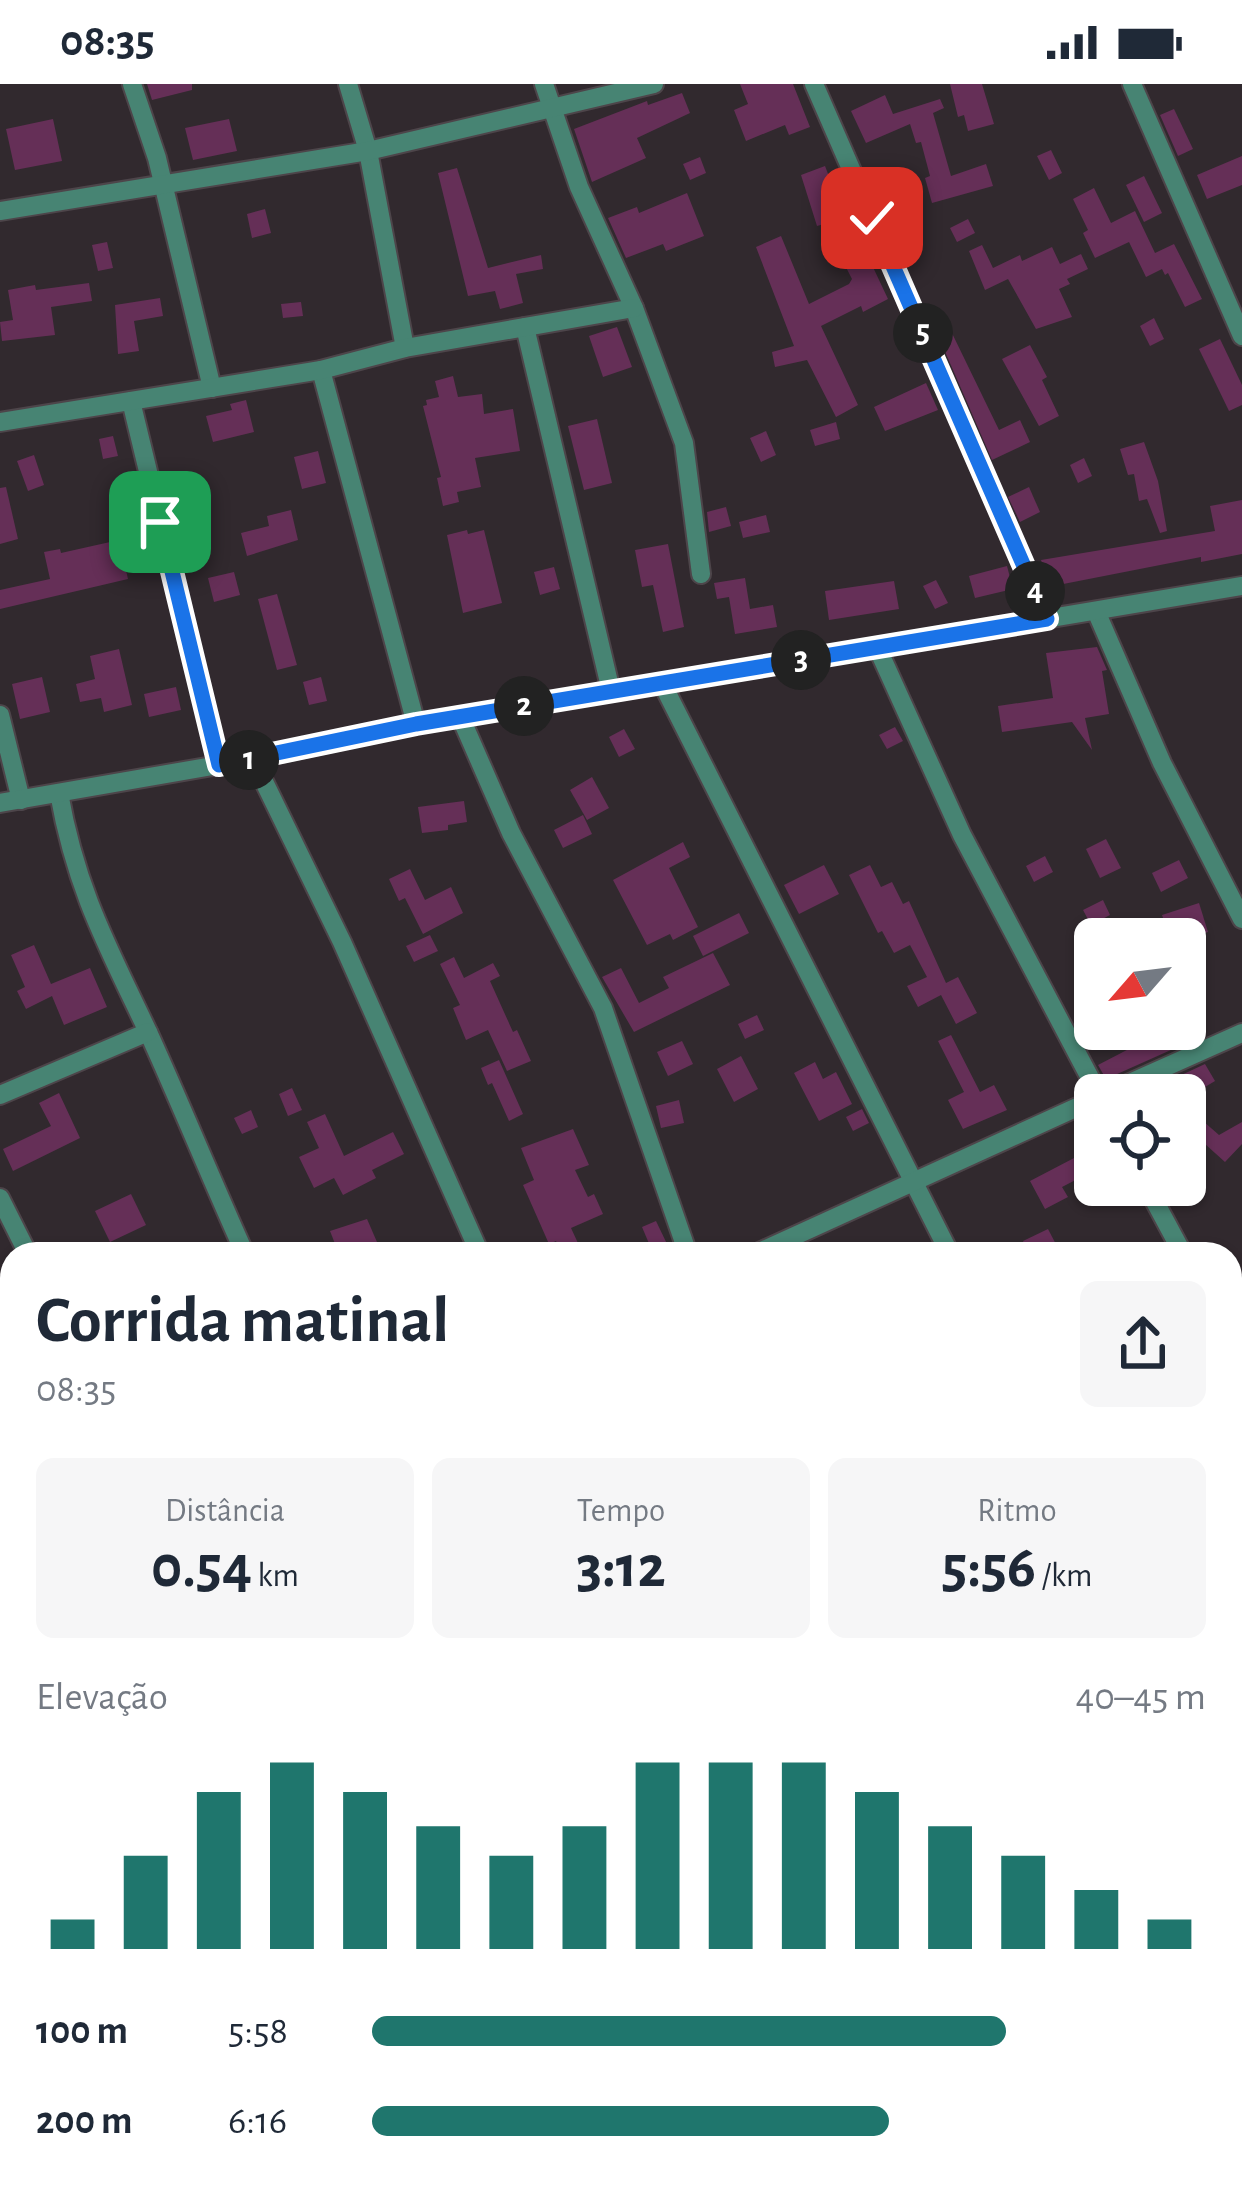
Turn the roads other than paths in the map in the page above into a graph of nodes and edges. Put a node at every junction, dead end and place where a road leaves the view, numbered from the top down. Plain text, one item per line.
1 (131, 84) edge
2 (348, 84) edge
3 (544, 84) edge
4 (654, 84) edge
5 (814, 84) edge
6 (1132, 84) edge
7 (552, 111) junction
8 (368, 151) junction
9 (163, 184) junction
10 (0, 211) edge
11 (634, 308) junction
12 (525, 327) junction
13 (1242, 336) edge
14 (405, 348) junction
15 (321, 370) junction
16 (212, 388) junction
17 (131, 401) junction
18 (0, 422) edge
19 (701, 574) dead end
20 (1242, 586) edge
21 (1096, 611) junction
22 (1047, 619) junction
23 (877, 647) junction
24 (662, 683) junction
25 (610, 691) junction
26 (0, 715) edge
27 (460, 716) junction
28 (416, 724) junction
29 (253, 759) junction
30 (219, 765) junction
31 (59, 793) junction
32 (21, 800) junction
33 (0, 803) edge
34 (1242, 919) edge
35 (148, 1032) junction
36 (1242, 1033) edge
37 (1087, 1074) edge
38 (1149, 1074) edge
39 (0, 1095) edge
40 (1074, 1108) edge
41 (915, 1183) junction
42 (0, 1198) edge
43 (1157, 1206) edge
44 (22, 1242) edge
45 (240, 1242) edge
46 (475, 1242) edge
47 (684, 1242) edge
48 (782, 1242) edge
49 (944, 1242) edge
50 (1177, 1242) edge

1 - 9 street
2 - 8 street
3 - 7 street
4 - 7 street
5 - 22 street
6 - 13 street
7 - 8 street
7 - 11 street
8 - 9 street
8 - 14 street
9 - 10 street
9 - 16 street
11 - 12 street
11 - 19 street
12 - 14 street
12 - 25 street
14 - 15 street
15 - 16 street
15 - 28 street
16 - 17 street
17 - 18 street
17 - 30 street
20 - 21 street
21 - 22 street
21 - 34 street
22 - 23 street
23 - 24 street
23 - 37 street
24 - 25 street
24 - 41 street
25 - 27 street
26 - 32 street
27 - 28 street
27 - 47 street
28 - 29 street
29 - 30 street
29 - 46 street
30 - 31 street
31 - 32 street
31 - 35 street
32 - 33 street
35 - 39 street
35 - 45 street
36 - 38 street
40 - 41 street
41 - 48 street
41 - 49 street
42 - 44 street
43 - 50 street

